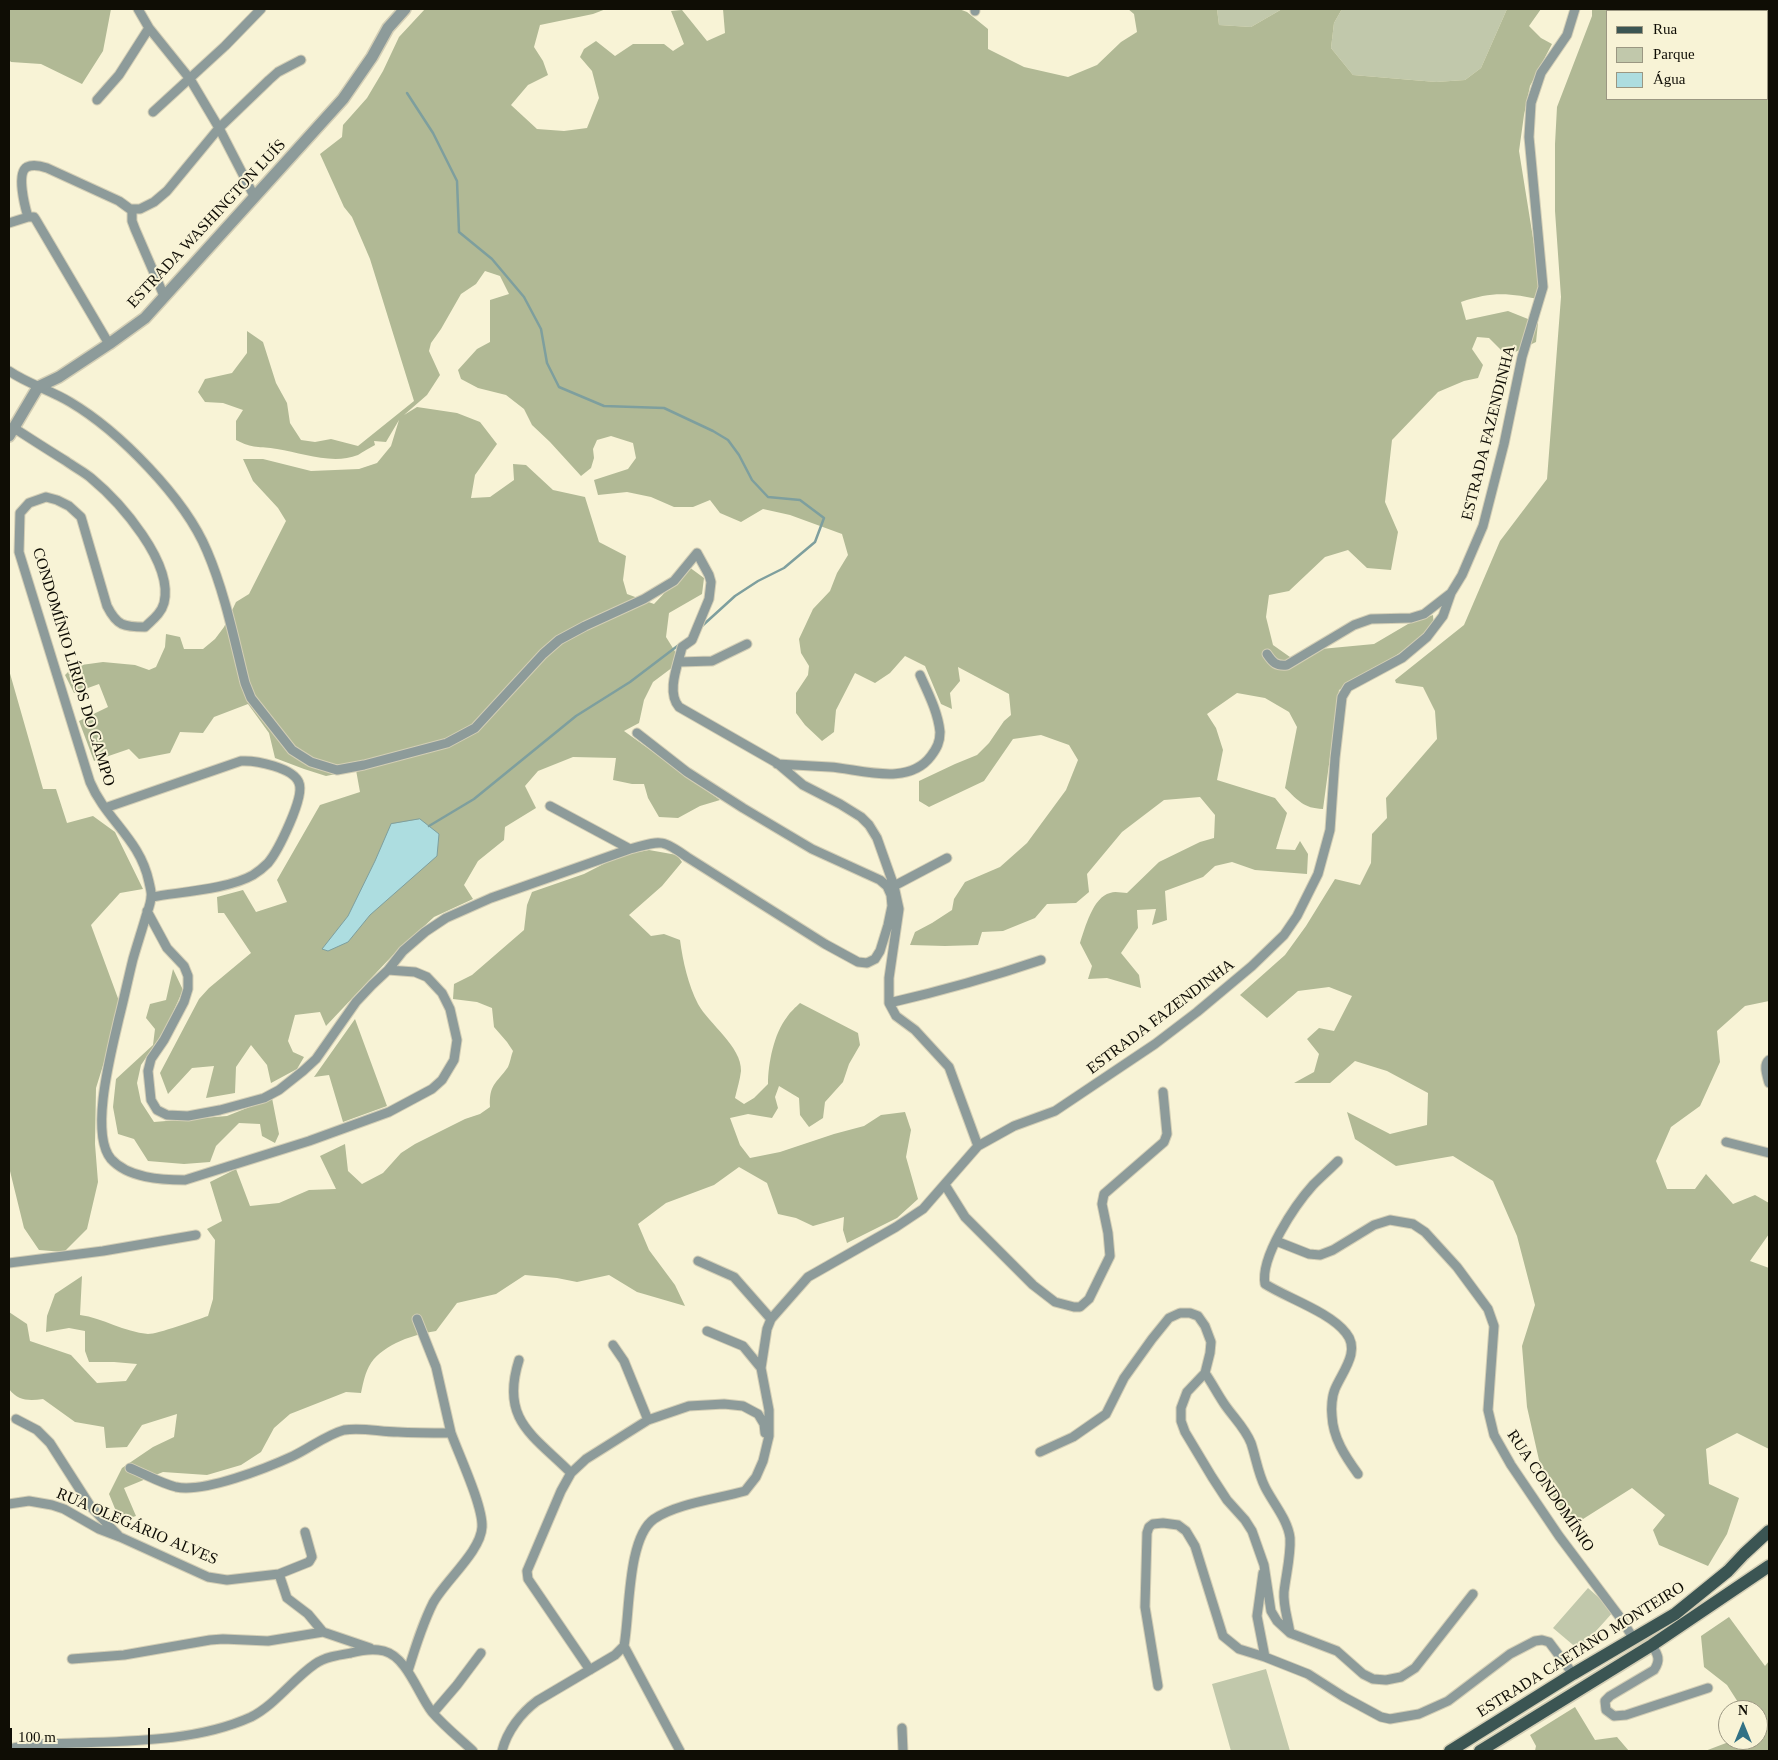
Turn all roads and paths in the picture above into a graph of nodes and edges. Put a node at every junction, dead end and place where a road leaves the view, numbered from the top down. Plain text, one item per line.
1 (138, 9) edge
2 (260, 9) edge
3 (405, 9) edge
4 (1575, 9) edge
5 (148, 28) junction
6 (301, 60) dead end
7 (190, 79) junction
8 (97, 100) dead end
9 (154, 112) dead end
10 (219, 128) junction
11 (254, 196) junction
12 (132, 210) junction
13 (28, 217) junction
14 (9, 223) edge
15 (164, 296) junction
16 (109, 344) junction
17 (9, 372) edge
18 (38, 387) junction
19 (11, 432) edge
20 (1452, 593) junction
21 (747, 644) dead end
22 (1267, 654) dead end
23 (679, 662) junction
24 (920, 675) dead end
25 (638, 733) dead end
26 (777, 764) junction
27 (550, 806) dead end
28 (105, 808) junction
29 (630, 849) junction
30 (947, 858) dead end
31 (894, 886) junction
32 (152, 897) junction
33 (147, 911) junction
34 (1041, 960) dead end
35 (388, 970) junction
36 (889, 1003) junction
37 (1768, 1060) edge
38 (1769, 1083) edge
39 (1163, 1092) dead end
40 (1726, 1142) dead end
41 (978, 1146) junction
42 (1769, 1153) edge
43 (1338, 1161) dead end
44 (945, 1185) junction
45 (196, 1235) dead end
46 (1276, 1241) junction
47 (698, 1261) dead end
48 (9, 1263) edge
49 (418, 1319) dead end
50 (771, 1319) junction
51 (706, 1331) dead end
52 (613, 1345) dead end
53 (519, 1360) dead end
54 (761, 1368) junction
55 (1205, 1373) junction
56 (16, 1419) dead end
57 (648, 1420) junction
58 (451, 1433) junction
59 (1040, 1452) dead end
60 (130, 1468) dead end
61 (571, 1473) junction
62 (1358, 1474) dead end
63 (756, 1477) junction
64 (9, 1504) edge
65 (305, 1532) dead end
66 (1767, 1535) edge
67 (120, 1537) junction
68 (1264, 1565) junction
69 (1769, 1566) edge
70 (279, 1574) junction
71 (1473, 1594) dead end
72 (323, 1632) junction
73 (1290, 1633) junction
74 (1633, 1638) junction
75 (1652, 1645) junction
76 (624, 1646) junction
77 (370, 1648) junction
78 (481, 1653) dead end
79 (1265, 1657) junction
80 (72, 1659) dead end
81 (590, 1670) junction
82 (408, 1671) junction
83 (1572, 1674) junction
84 (1158, 1686) dead end
85 (1708, 1688) dead end
86 (433, 1713) junction
87 (902, 1728) dead end
88 (9, 1749) edge
89 (473, 1751) edge
90 (502, 1751) edge
91 (680, 1751) edge
92 (903, 1751) edge
93 (1450, 1751) edge
94 (1480, 1751) edge

1 - 5 street
2 - 7 street
3 - 11 street, ESTRADA WASHINGTON LUÍS
4 - 20 street, ESTRADA FAZENDINHA
5 - 7 street
5 - 8 street
6 - 10 street
7 - 9 street
7 - 10 street
10 - 11 street
10 - 12 street
11 - 15 street, ESTRADA WASHINGTON LUÍS
12 - 13 street
12 - 15 street
13 - 14 street
13 - 16 street
15 - 16 street, ESTRADA WASHINGTON LUÍS
16 - 18 street, ESTRADA WASHINGTON LUÍS
17 - 18 street
18 - 19 street
18 - 23 street
19 - 28 street, CONDOMÍNIO LÍRIOS DO CAMPO
20 - 22 street
20 - 41 street, ESTRADA FAZENDINHA
21 - 23 street
23 - 26 street
24 - 26 street
25 - 29 street
26 - 31 street
27 - 29 street
28 - 32 street, CONDOMÍNIO LÍRIOS DO CAMPO
28 - 32 street
29 - 35 street
30 - 31 street
31 - 36 street
32 - 33 street
33 - 35 street
33 - 35 street
34 - 36 street
36 - 41 street
37 - 38 street
39 - 44 street
40 - 42 street
41 - 44 street, ESTRADA FAZENDINHA
43 - 46 street
44 - 50 street, ESTRADA FAZENDINHA
45 - 48 street
46 - 62 street
46 - 74 street, RUA CONDOMÍNIO
47 - 50 street
49 - 58 street
50 - 54 street, ESTRADA FAZENDINHA
51 - 54 street
52 - 57 street
53 - 61 street
54 - 63 street, ESTRADA FAZENDINHA
55 - 59 street
55 - 68 street
55 - 73 street
56 - 67 street
57 - 61 street
57 - 63 street
58 - 60 street
58 - 82 street
61 - 81 street
63 - 76 street, ESTRADA FAZENDINHA
64 - 67 street, RUA OLEGÁRIO ALVES
65 - 70 street, RUA OLEGÁRIO ALVES
66 - 74 main road, ESTRADA CAETANO MONTEIRO
67 - 70 street, RUA OLEGÁRIO ALVES
68 - 73 street
68 - 79 street
69 - 75 main road, ESTRADA CAETANO MONTEIRO
70 - 72 street
71 - 73 street
72 - 77 street
72 - 80 street
74 - 83 main road, ESTRADA CAETANO MONTEIRO
75 - 85 street
75 - 94 main road, ESTRADA CAETANO MONTEIRO
76 - 81 street
76 - 91 street
77 - 82 street
77 - 88 street
78 - 86 street
79 - 83 street
79 - 84 street
81 - 90 street
82 - 86 street
83 - 93 main road, ESTRADA CAETANO MONTEIRO
86 - 89 street
87 - 92 street

